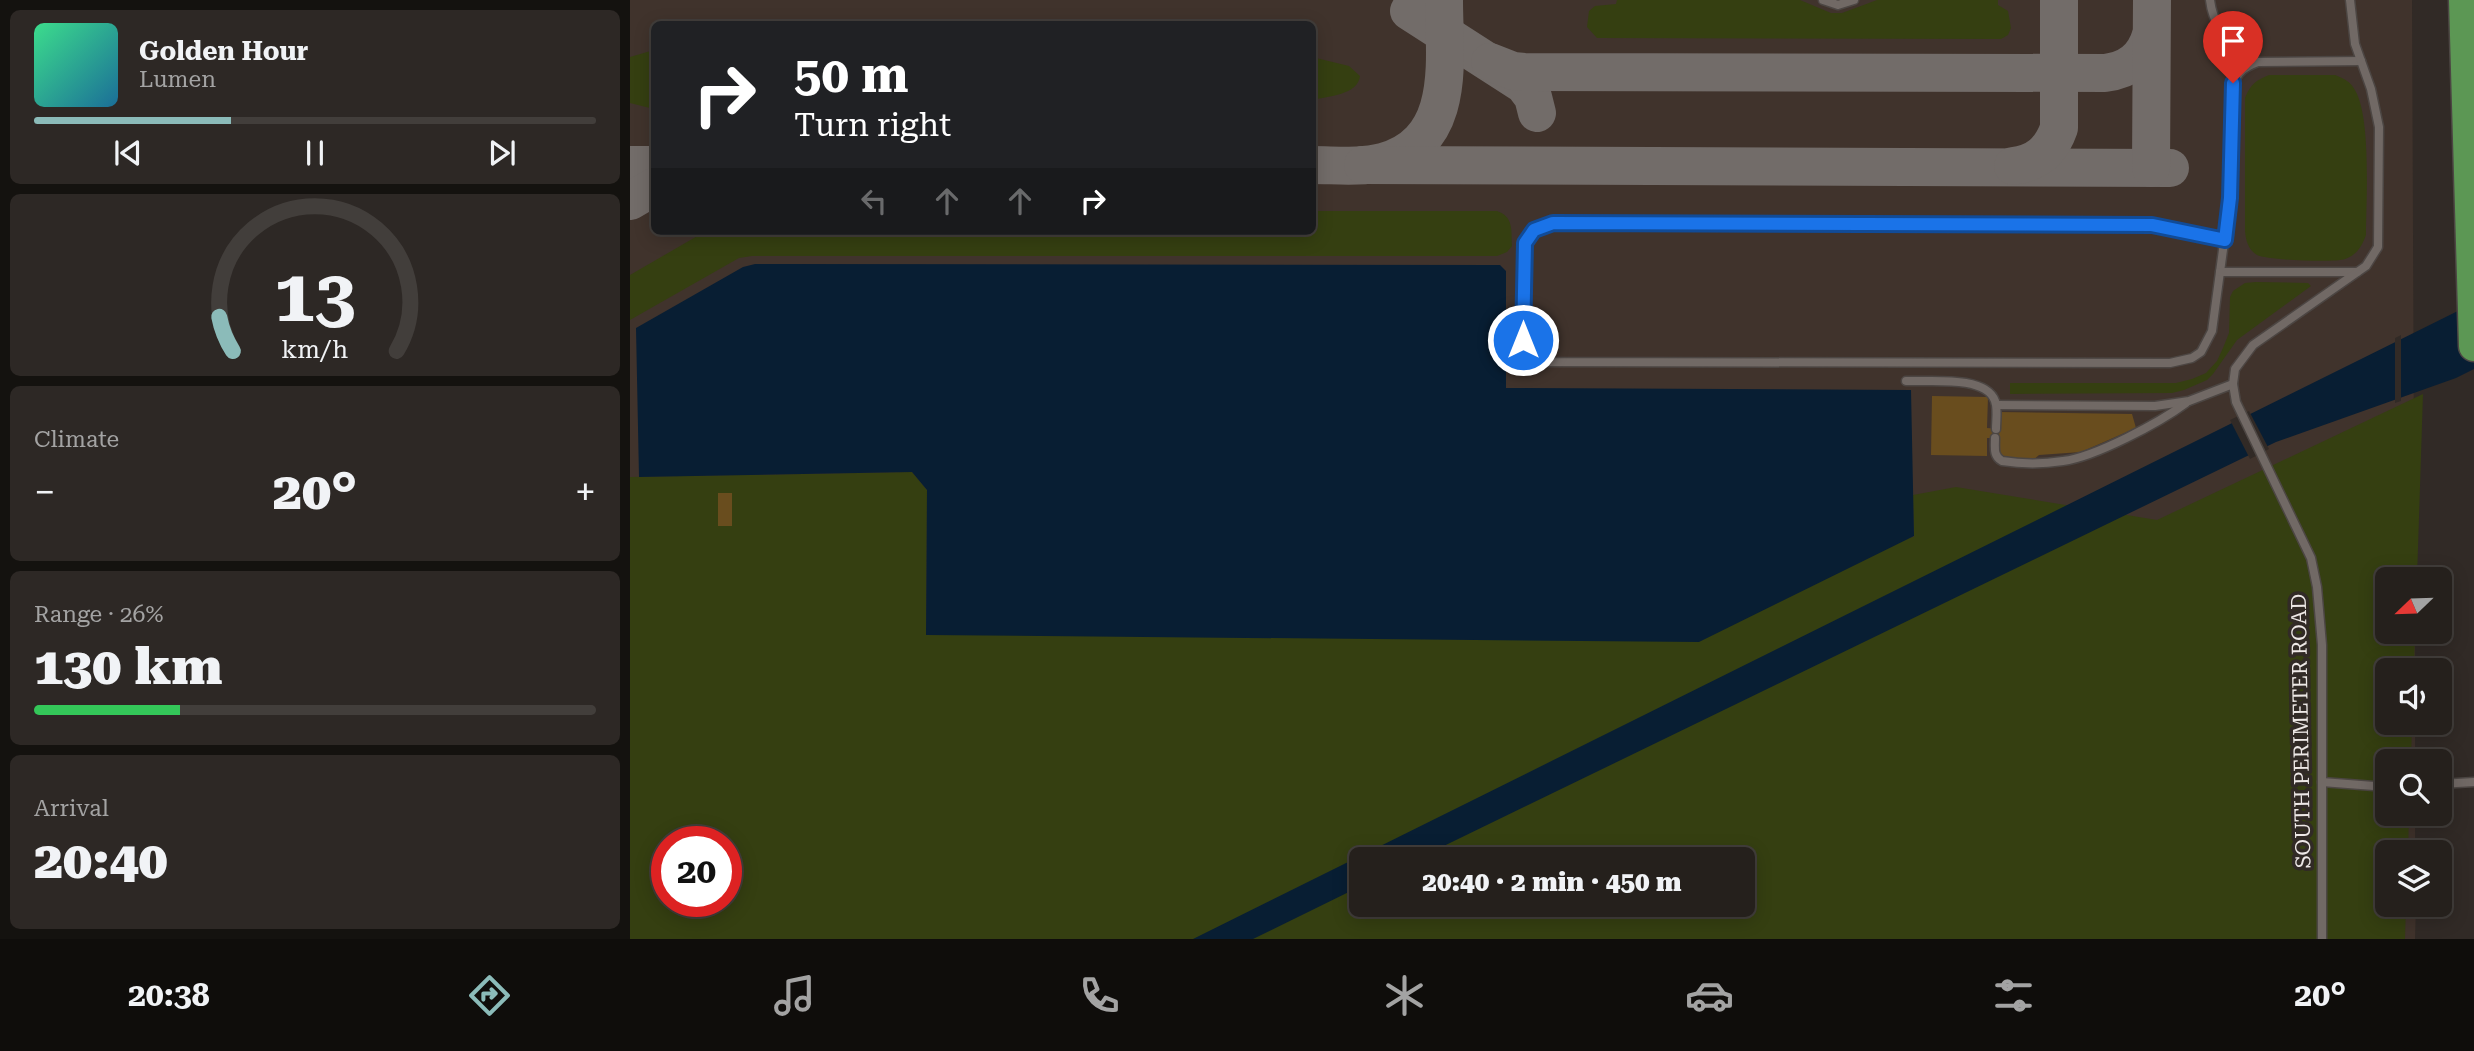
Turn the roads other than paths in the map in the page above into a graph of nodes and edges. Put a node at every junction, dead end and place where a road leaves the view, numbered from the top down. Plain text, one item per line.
1 (1823, 0) edge
2 (1854, 0) edge
3 (2210, 0) edge
4 (2350, 0) edge
5 (2453, 0) edge
6 (2464, 0) edge
7 (2361, 61) junction
8 (2247, 67) junction
9 (2467, 124) junction
10 (2225, 240) junction
11 (2220, 272) junction
12 (2357, 272) junction
13 (2474, 346) edge
14 (1906, 382) dead end
15 (2233, 384) junction
16 (2189, 401) junction
17 (1997, 405) junction
18 (2322, 782) junction
19 (2474, 782) edge
20 (2452, 783) edge
21 (2375, 786) edge
22 (2322, 939) edge

1 - 2 lane
3 - 8 lane
4 - 7 lane
5 - 9 highway
6 - 9 highway
7 - 8 lane
7 - 12 lane
8 - 10 lane
9 - 13 highway
10 - 11 lane
10 - 11 lane
11 - 12 lane
12 - 15 lane
14 - 17 lane
15 - 16 lane
15 - 18 lane, SOUTH PERIMETER ROAD
16 - 17 lane
16 - 17 lane
18 - 21 lane
18 - 22 lane, SOUTH PERIMETER ROAD
19 - 20 lane

